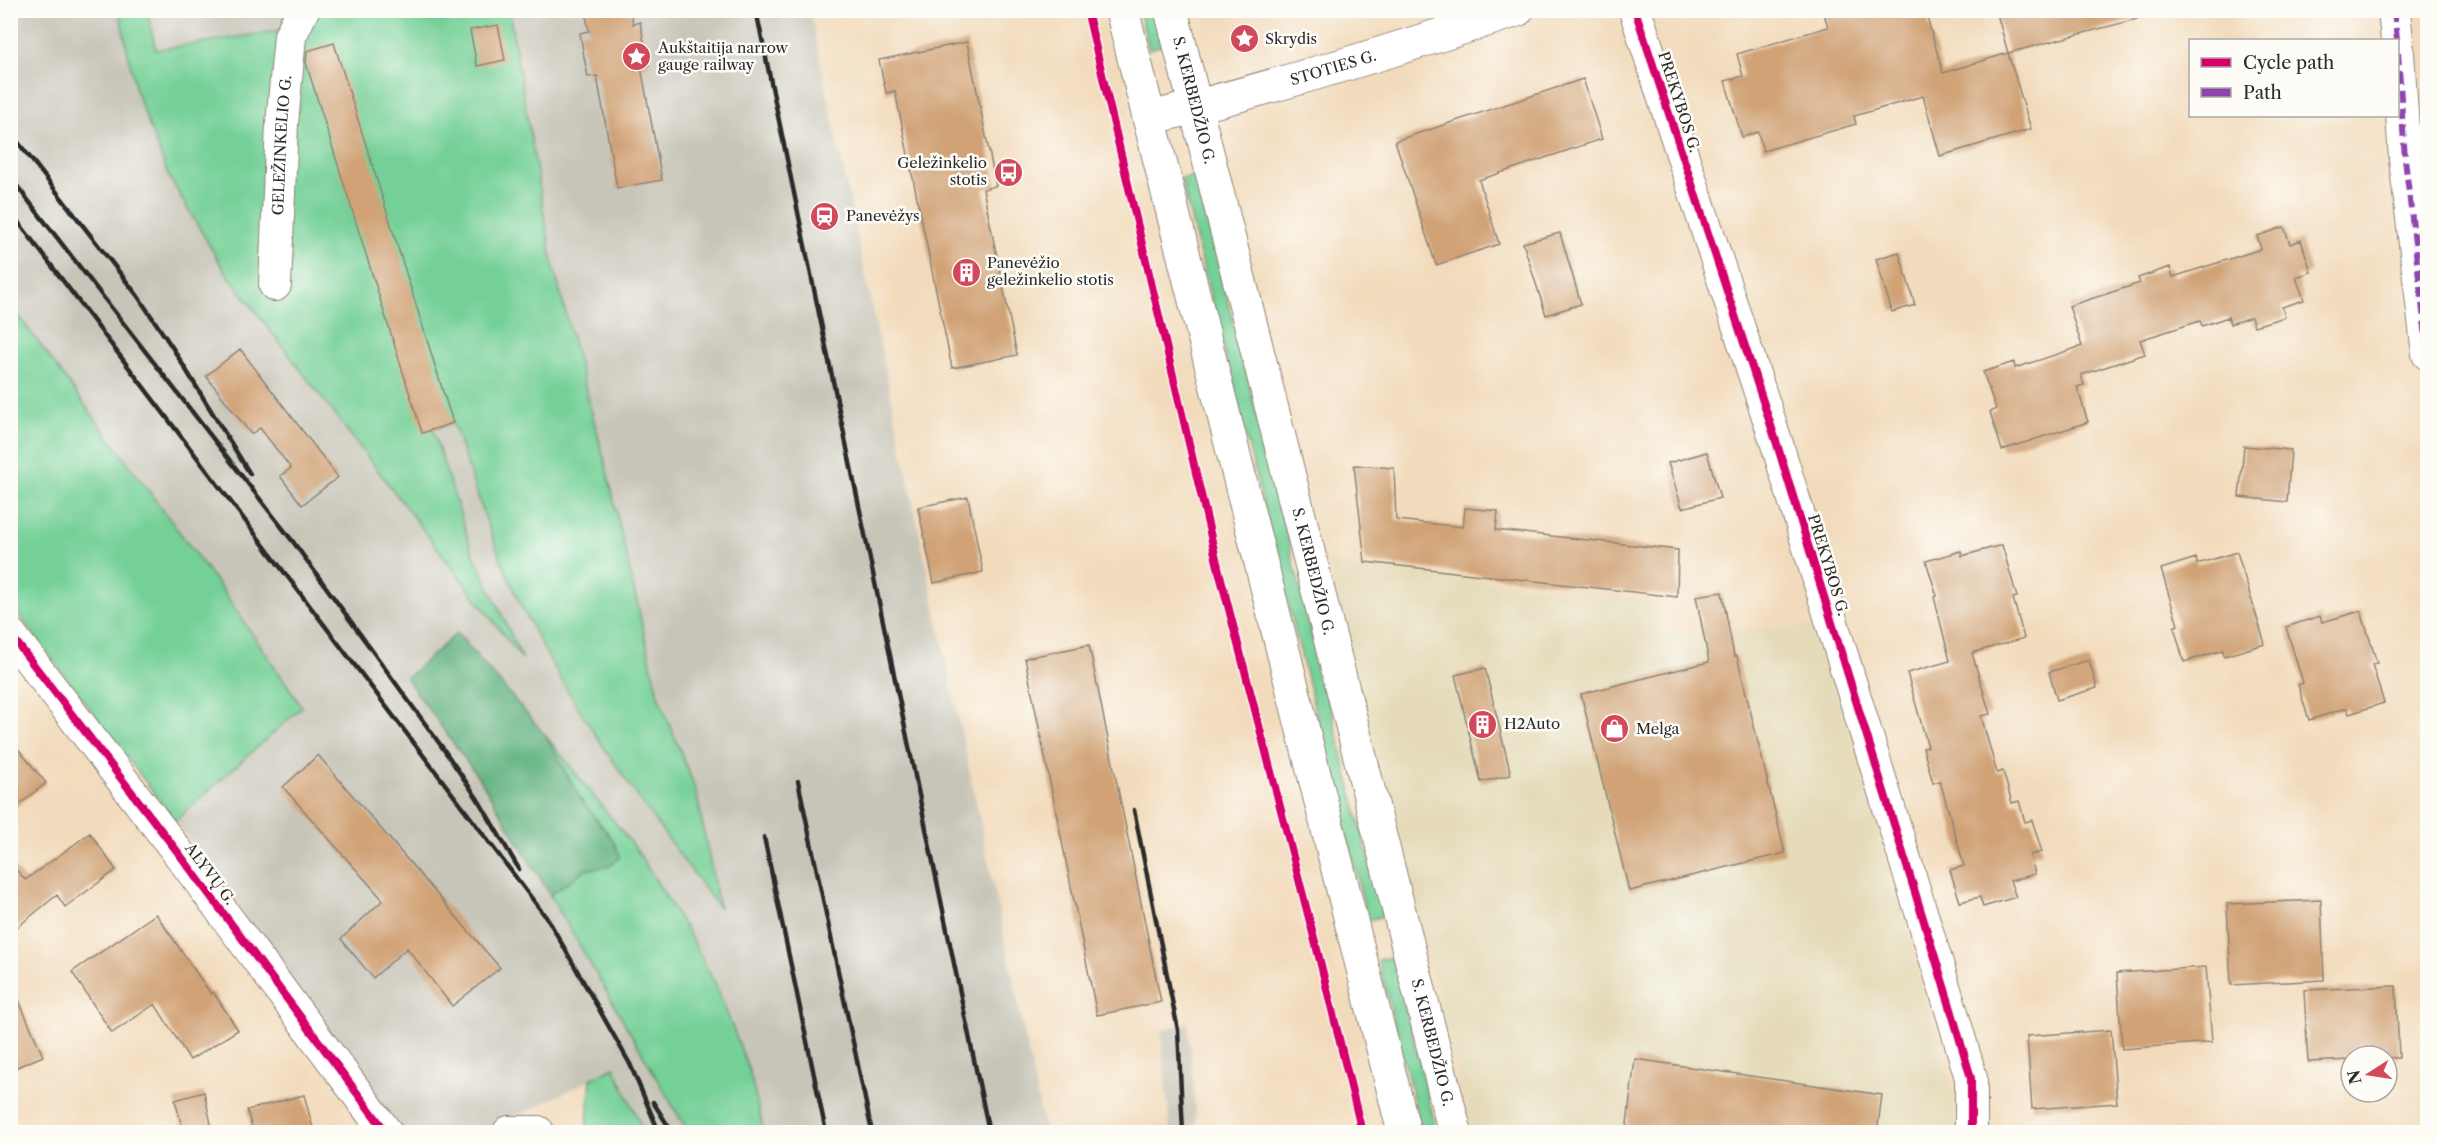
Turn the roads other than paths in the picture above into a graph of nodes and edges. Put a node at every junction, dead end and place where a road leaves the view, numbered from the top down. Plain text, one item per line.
1 (303, 10) edge
2 (1122, 10) edge
3 (1171, 10) edge
4 (1517, 10) edge
5 (1635, 10) edge
6 (2394, 10) edge
7 (2397, 39) edge
8 (2399, 80) edge
9 (1197, 106) junction
10 (1150, 118) junction
11 (275, 285) dead end
12 (2427, 354) edge
13 (10, 634) edge
14 (1405, 934) junction
15 (1357, 947) junction
16 (386, 1132) edge
17 (508, 1132) edge
18 (538, 1132) edge
19 (1404, 1132) edge
20 (1455, 1132) edge
21 (1971, 1132) edge

1 - 11 street, GELEŽINKELIO G.
2 - 10 main road
3 - 9 main road, S. KERBEDŽIO G.
4 - 9 main road, STOTIES G.
5 - 21 street, PREKYBOS G.
6 - 7 street
8 - 12 street
9 - 10 main road, STOTIES G.
9 - 14 main road, S. KERBEDŽIO G.
10 - 15 main road
13 - 16 street, ALYVŲ G.
14 - 15 main road
14 - 20 main road, S. KERBEDŽIO G.
15 - 19 main road
17 - 18 street

